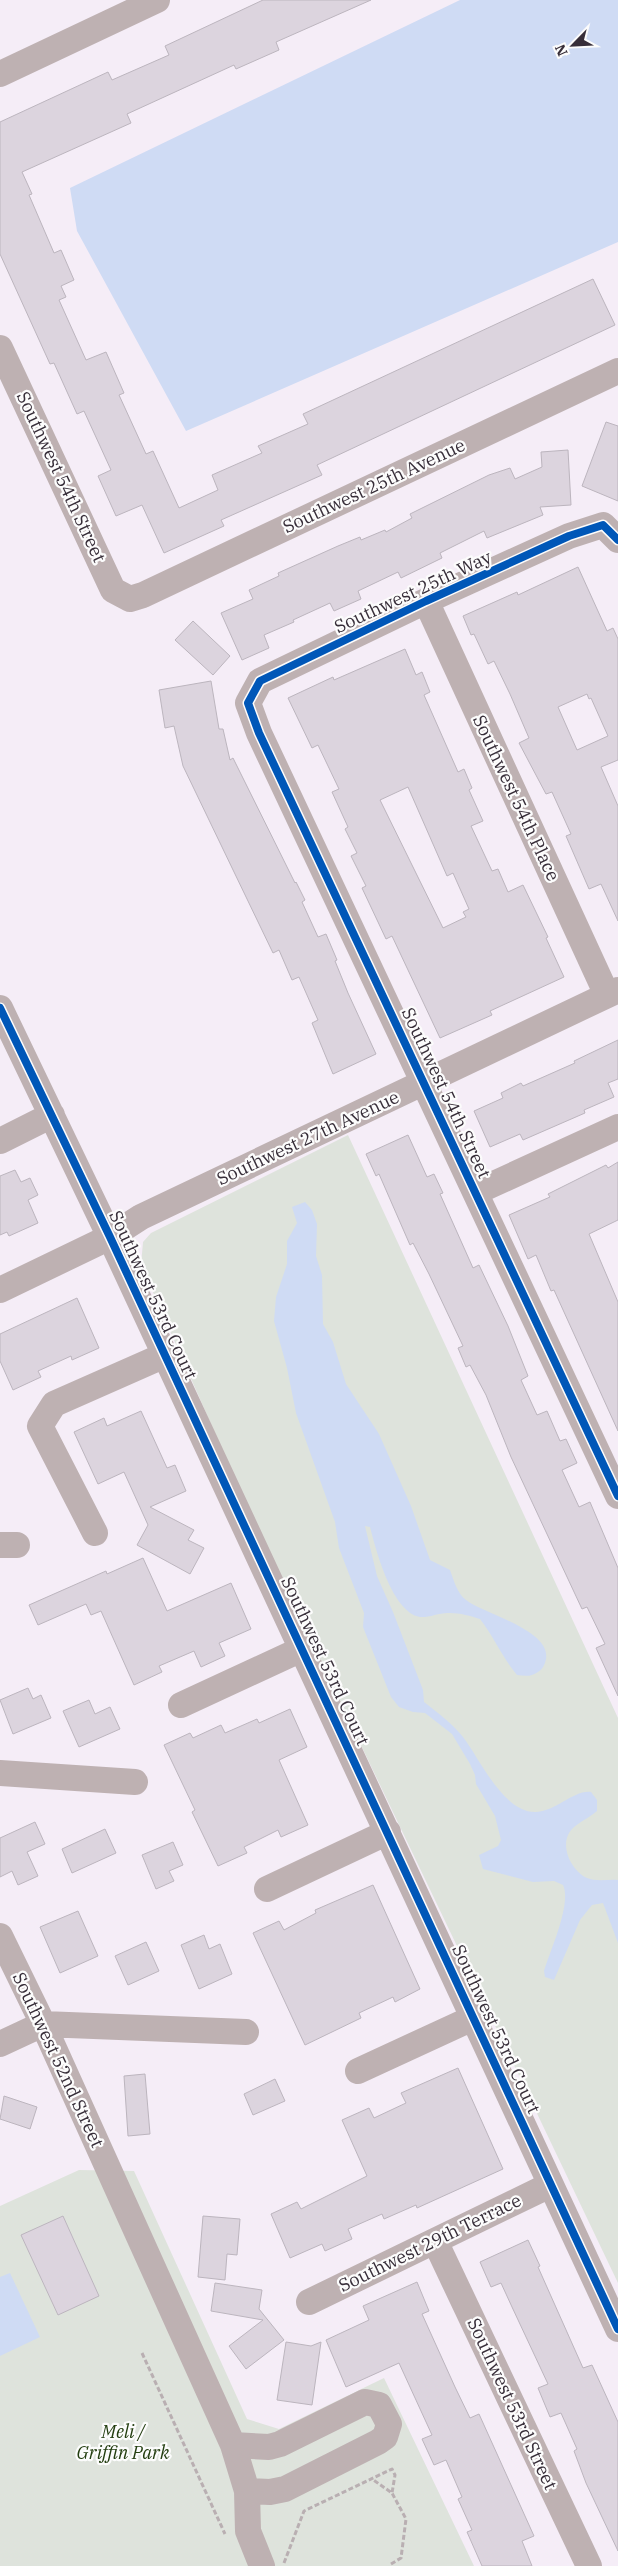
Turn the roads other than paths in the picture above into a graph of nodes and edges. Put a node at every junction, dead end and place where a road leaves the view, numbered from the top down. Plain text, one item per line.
1 (157, 0) edge
2 (0, 74) edge
3 (0, 348) edge
4 (618, 371) edge
5 (610, 533) edge
6 (130, 599) joint
7 (426, 601) junction
8 (248, 703) joint
9 (612, 992) edge
10 (0, 1008) edge
11 (424, 1082) junction
12 (52, 1115) junction
13 (618, 1126) edge
14 (0, 1141) edge
15 (476, 1192) junction
16 (110, 1237) junction
17 (0, 1290) edge
18 (165, 1355) junction
19 (618, 1496) edge
20 (96, 1533) dead end
21 (302, 1649) junction
22 (181, 1706) dead end
23 (0, 1773) edge
24 (135, 1782) dead end
25 (388, 1832) junction
26 (267, 1889) dead end
27 (0, 1936) edge
28 (474, 2016) junction
29 (42, 2024) junction
30 (246, 2032) dead end
31 (0, 2044) edge
32 (358, 2071) dead end
33 (550, 2185) junction
34 (435, 2242) junction
35 (309, 2302) dead end
36 (618, 2329) edge
37 (232, 2445) junction
38 (247, 2491) junction
39 (262, 2566) edge
40 (589, 2566) edge

1 - 2 street
3 - 6 street, Southwest 54th Street
4 - 6 street, Southwest 25th Avenue
5 - 7 street, Southwest 25th Way
7 - 8 street, Southwest 25th Way
7 - 9 street, Southwest 54th Place
8 - 11 street, Southwest 54th Street
9 - 11 street, Southwest 27th Avenue
10 - 12 street, Southwest 53rd Court
11 - 15 street, Southwest 54th Street
11 - 16 street, Southwest 27th Avenue
12 - 14 street
12 - 16 street, Southwest 53rd Court
13 - 15 street
15 - 19 street, Southwest 54th Street
16 - 17 street, Southwest 27th Avenue
16 - 18 street, Southwest 53rd Court
18 - 20 street
18 - 21 street, Southwest 53rd Court
21 - 22 street
21 - 25 street, Southwest 53rd Court
23 - 24 street
25 - 26 street
25 - 28 street, Southwest 53rd Court
27 - 29 street, Southwest 52nd Street
28 - 32 street
28 - 33 street, Southwest 53rd Court
29 - 30 street
29 - 31 street
29 - 37 street, Southwest 52nd Street
33 - 34 street, Southwest 29th Terrace
33 - 36 street, Southwest 53rd Court
34 - 35 street, Southwest 29th Terrace
34 - 40 street, Southwest 53rd Street
37 - 38 street, Southwest 52nd Street
37 - 38 street
38 - 39 street, Southwest 52nd Street

